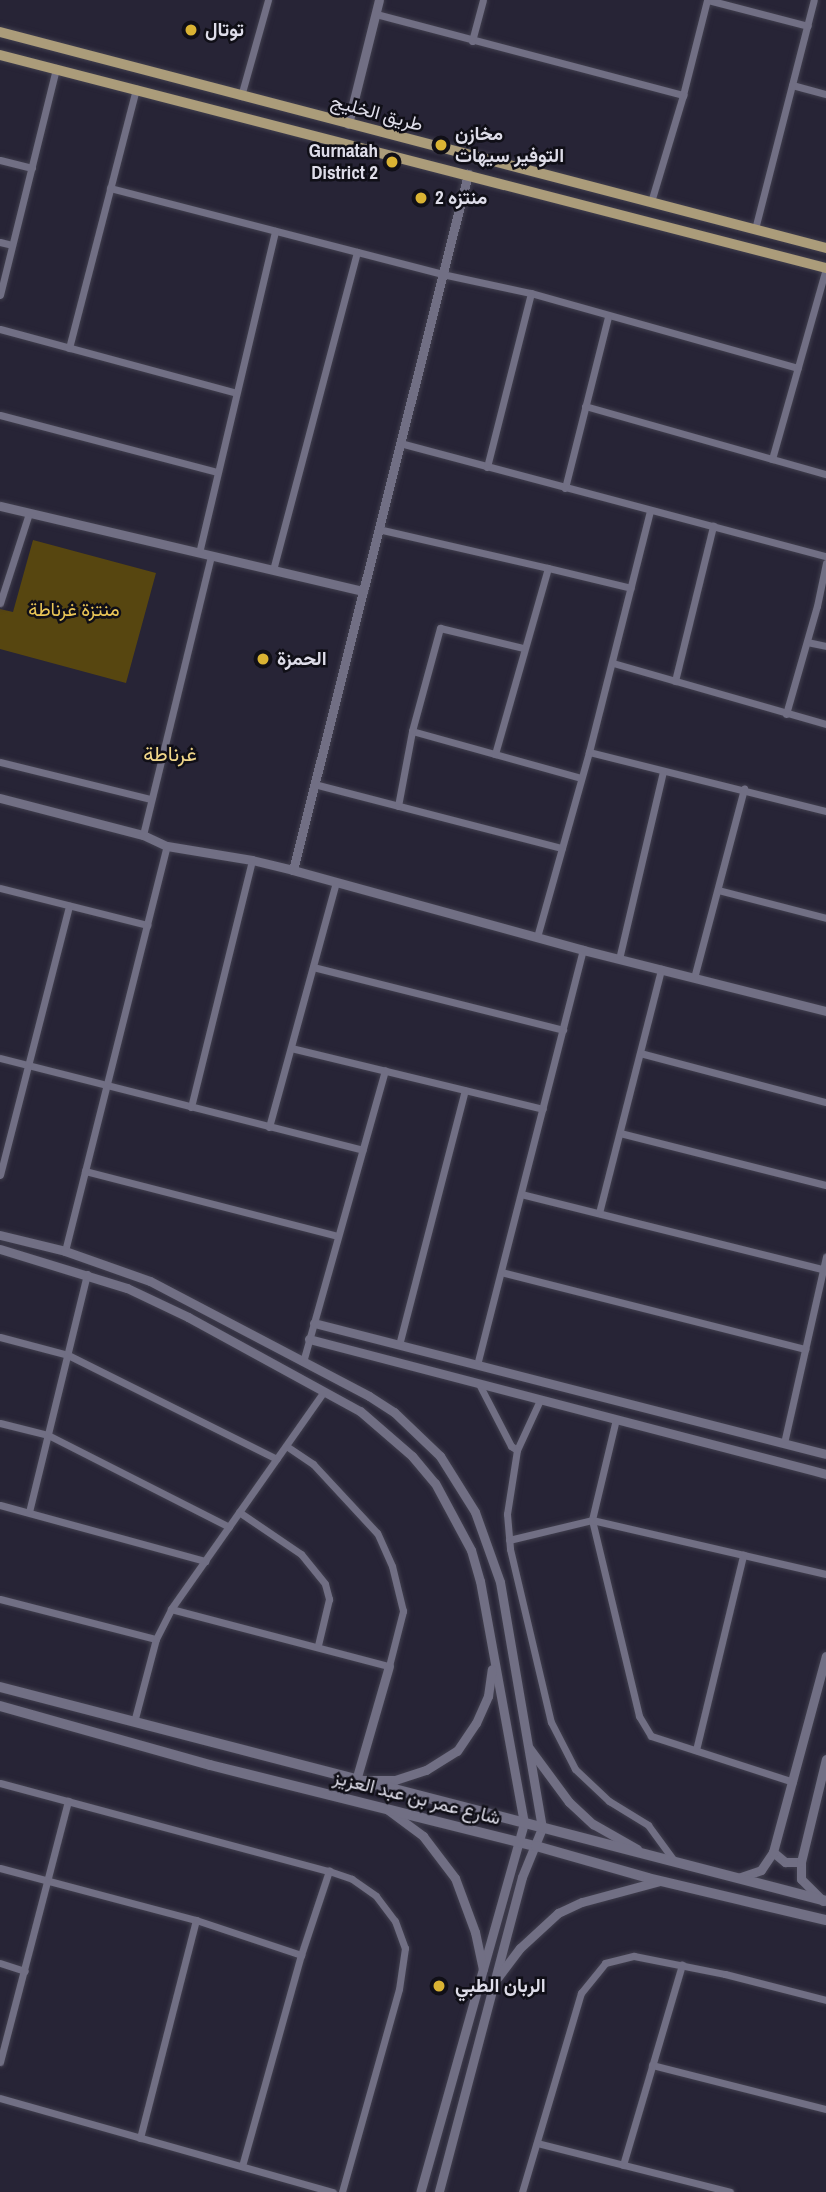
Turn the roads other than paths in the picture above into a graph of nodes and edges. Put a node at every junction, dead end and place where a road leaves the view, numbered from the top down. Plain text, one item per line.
1 (268, 0) edge
2 (380, 0) edge
3 (483, 0) edge
4 (707, 0) edge
5 (814, 0) edge
6 (376, 14) junction
7 (808, 26) junction
8 (0, 32) edge
9 (472, 41) junction
10 (0, 55) edge
11 (56, 68) junction
12 (792, 85) junction
13 (136, 89) junction
14 (826, 94) edge
15 (682, 95) junction
16 (241, 96) junction
17 (348, 124) junction
18 (0, 160) edge
19 (32, 168) junction
20 (468, 174) junction
21 (110, 188) junction
22 (651, 202) junction
23 (755, 229) junction
24 (275, 231) junction
25 (0, 242) edge
26 (12, 245) junction
27 (826, 248) edge
28 (357, 252) junction
29 (826, 268) edge
30 (442, 274) junction
31 (531, 293) junction
32 (0, 295) edge
33 (608, 317) junction
34 (0, 329) edge
35 (69, 348) junction
36 (798, 368) junction
37 (234, 392) junction
38 (585, 406) junction
39 (0, 415) edge
40 (400, 443) junction
41 (772, 459) junction
42 (487, 467) junction
43 (217, 472) junction
44 (826, 474) edge
45 (565, 488) junction
46 (0, 506) edge
47 (650, 511) junction
48 (29, 513) junction
49 (713, 526) junction
50 (378, 529) junction
51 (199, 553) junction
52 (211, 556) junction
53 (826, 556) edge
54 (826, 563) edge
55 (548, 568) junction
56 (273, 570) junction
57 (631, 588) junction
58 (363, 592) junction
59 (0, 603) edge
60 (807, 642) junction
61 (826, 646) edge
62 (523, 648) junction
63 (613, 663) junction
64 (675, 681) junction
65 (786, 713) junction
66 (826, 724) edge
67 (412, 731) junction
68 (589, 752) junction
69 (495, 754) junction
70 (0, 762) edge
71 (663, 771) junction
72 (581, 778) junction
73 (314, 784) junction
74 (744, 789) junction
75 (0, 798) edge
76 (151, 799) junction
77 (398, 806) junction
78 (826, 811) edge
79 (143, 835) junction
80 (167, 846) junction
81 (562, 848) junction
82 (252, 860) junction
83 (293, 870) junction
84 (336, 882) junction
85 (0, 888) edge
86 (718, 890) junction
87 (69, 905) junction
88 (826, 918) edge
89 (147, 925) junction
90 (537, 937) junction
91 (583, 950) junction
92 (619, 959) junction
93 (313, 967) junction
94 (661, 969) junction
95 (694, 978) junction
96 (826, 1011) edge
97 (563, 1030) junction
98 (291, 1048) junction
99 (640, 1054) junction
100 (0, 1058) edge
101 (27, 1065) junction
102 (385, 1070) junction
103 (107, 1086) junction
104 (465, 1090) junction
105 (826, 1102) edge
106 (191, 1107) junction
107 (543, 1109) junction
108 (269, 1127) junction
109 (620, 1133) junction
110 (4, 1141) edge
111 (363, 1150) junction
112 (85, 1171) junction
113 (0, 1175) edge
114 (826, 1185) edge
115 (521, 1194) junction
116 (599, 1213) junction
117 (0, 1235) edge
118 (338, 1236) junction
119 (0, 1249) edge
120 (65, 1251) junction
121 (826, 1257) edge
122 (822, 1269) junction
123 (501, 1272) junction
124 (88, 1274) junction
125 (314, 1323) junction
126 (0, 1337) edge
127 (309, 1339) junction
128 (399, 1345) junction
129 (805, 1349) junction
130 (68, 1355) junction
131 (303, 1362) junction
132 (477, 1365) junction
133 (479, 1384) junction
134 (324, 1391) junction
135 (540, 1400) junction
136 (616, 1419) junction
137 (0, 1423) edge
138 (48, 1435) junction
139 (784, 1443) junction
140 (286, 1446) junction
141 (517, 1450) junction
142 (826, 1454) edge
143 (276, 1459) junction
144 (826, 1474) edge
145 (0, 1505) edge
146 (29, 1512) junction
147 (239, 1512) junction
148 (592, 1520) junction
149 (229, 1527) junction
150 (509, 1540) junction
151 (743, 1555) junction
152 (205, 1561) junction
153 (826, 1574) edge
154 (0, 1599) edge
155 (171, 1609) junction
156 (156, 1639) junction
157 (318, 1645) junction
158 (826, 1656) edge
159 (492, 1657) junction
160 (389, 1666) junction
161 (0, 1687) edge
162 (0, 1706) edge
163 (134, 1722) junction
164 (528, 1748) junction
165 (696, 1750) junction
166 (826, 1759) edge
167 (356, 1780) junction
168 (793, 1782) junction
169 (0, 1783) edge
170 (68, 1801) junction
171 (387, 1809) junction
172 (524, 1823) junction
173 (542, 1828) junction
174 (520, 1842) junction
175 (536, 1846) junction
176 (773, 1852) junction
177 (655, 1857) junction
178 (675, 1862) junction
179 (801, 1862) junction
180 (0, 1868) edge
181 (329, 1871) junction
182 (738, 1878) junction
183 (47, 1881) junction
184 (663, 1881) junction
185 (825, 1901) edge
186 (196, 1920) junction
187 (826, 1920) edge
188 (301, 1955) junction
189 (0, 1963) edge
190 (681, 1965) junction
191 (25, 1970) junction
192 (484, 1974) junction
193 (495, 1982) junction
194 (826, 2000) edge
195 (0, 2062) edge
196 (652, 2065) junction
197 (0, 2098) edge
198 (826, 2109) edge
199 (140, 2137) junction
200 (537, 2143) junction
201 (623, 2165) junction
202 (242, 2166) junction
203 (333, 2192) edge
204 (342, 2192) edge
205 (420, 2192) edge
206 (439, 2192) edge
207 (522, 2192) edge
208 (730, 2192) edge

1 - 16 street
2 - 6 street
3 - 9 street
4 - 7 street
4 - 15 street
5 - 7 street
6 - 9 street
6 - 17 street
7 - 12 street
8 - 16 main road, طريق الخليج
9 - 15 street
10 - 11 main road, طريق الخليج
11 - 13 main road, طريق الخليج
11 - 19 street
12 - 14 street
12 - 23 street
13 - 20 main road, طريق الخليج
13 - 21 street
15 - 22 street
16 - 17 main road, طريق الخليج
17 - 22 main road, طريق الخليج
18 - 19 street
19 - 26 street
20 - 29 main road, طريق الخليج
20 - 30 street
21 - 24 street
21 - 35 street
22 - 23 main road, طريق الخليج
23 - 27 main road, طريق الخليج
24 - 28 street
24 - 37 street
25 - 26 street
26 - 32 street
28 - 30 street
28 - 56 street
29 - 36 street
30 - 31 street
30 - 40 street
31 - 33 street
31 - 42 street
33 - 36 street
33 - 38 street
34 - 35 street
35 - 37 street
36 - 41 street
37 - 43 street
38 - 41 street
38 - 45 street
39 - 43 street
40 - 42 street
40 - 50 street
41 - 44 street
42 - 45 street
43 - 51 street
45 - 47 street
46 - 48 street
47 - 49 street
47 - 57 street
48 - 51 street
48 - 59 street
49 - 53 street
49 - 64 street
50 - 55 street
50 - 58 street
51 - 52 street
52 - 56 street
52 - 76 street
54 - 60 street
55 - 57 street
55 - 62 street
56 - 58 street
57 - 63 street
58 - 73 street
60 - 61 street
60 - 65 street
62 - 67 street
62 - 69 street
63 - 64 street
63 - 68 street
64 - 65 street
65 - 66 street
67 - 69 street
67 - 77 street
68 - 71 street
68 - 72 street
69 - 72 street
70 - 76 street
71 - 74 street
71 - 92 street
72 - 81 street
73 - 77 street
73 - 83 street
74 - 78 street
74 - 86 street
75 - 79 street
76 - 79 street
77 - 81 street
79 - 80 street
80 - 82 street
80 - 89 street
81 - 90 street
82 - 83 street
82 - 106 street
83 - 84 street
84 - 90 street
84 - 93 street
85 - 87 street
86 - 88 street
86 - 95 street
87 - 89 street
87 - 101 street
89 - 103 street
90 - 91 street
91 - 92 street
91 - 97 street
92 - 94 street
93 - 97 street
93 - 98 street
94 - 95 street
94 - 99 street
95 - 96 street
97 - 107 street
98 - 102 street
98 - 108 street
99 - 105 street
99 - 109 street
100 - 101 street
101 - 103 street
101 - 110 street
102 - 104 street
102 - 111 street
103 - 106 street
103 - 112 street
104 - 107 street
104 - 128 street
106 - 108 street
107 - 115 street
108 - 111 street
109 - 114 street
109 - 116 street
110 - 113 street
111 - 118 street
112 - 118 street
112 - 120 street
115 - 116 street
115 - 123 street
116 - 122 street
117 - 120 street
118 - 125 street
119 - 124 street
120 - 131 street
121 - 122 street
122 - 129 street
123 - 129 street
123 - 132 street
124 - 130 street
124 - 134 street
125 - 127 street
125 - 128 street
126 - 130 street
127 - 131 street
127 - 133 street
128 - 132 street
129 - 139 street
130 - 138 street
130 - 143 street
131 - 164 street
132 - 139 street
133 - 135 street
133 - 141 street
134 - 140 street
134 - 159 street
135 - 136 street
135 - 141 street
136 - 144 street
136 - 148 street
137 - 138 street
138 - 146 street
138 - 149 street
139 - 142 street
140 - 143 street
140 - 160 street
141 - 150 street
143 - 147 street
145 - 146 street
146 - 152 street
147 - 149 street
147 - 157 street
148 - 150 street
148 - 151 street
148 - 165 street
149 - 152 street
150 - 178 street
151 - 153 street
151 - 165 street
152 - 155 street
154 - 156 street
155 - 156 street
155 - 157 street
156 - 163 street
157 - 160 street
158 - 168 street
159 - 167 street
159 - 172 street
160 - 167 street
161 - 163 main road, شارع عمر بن عبد العزيز
162 - 171 main road, شارع عمر بن عبد العزيز
163 - 167 main road, شارع عمر بن عبد العزيز
164 - 173 street
164 - 177 street
165 - 168 street
166 - 179 street
167 - 172 main road, شارع عمر بن عبد العزيز
168 - 176 street
169 - 170 street
170 - 181 street
170 - 183 street
171 - 174 main road, شارع عمر بن عبد العزيز
171 - 192 street
172 - 173 main road, شارع عمر بن عبد العزيز
172 - 174 street
173 - 175 street
173 - 177 main road, شارع عمر بن عبد العزيز
174 - 175 main road, شارع عمر بن عبد العزيز
174 - 192 street
175 - 184 main road, شارع عمر بن عبد العزيز
175 - 193 street
176 - 179 street
176 - 182 street
177 - 178 main road, شارع عمر بن عبد العزيز
178 - 182 main road, شارع عمر بن عبد العزيز
179 - 185 street
180 - 183 street
181 - 188 street
181 - 204 street
182 - 185 main road, شارع عمر بن عبد العزيز
183 - 186 street
183 - 191 street
184 - 187 main road, شارع عمر بن عبد العزيز
184 - 193 street
186 - 188 street
186 - 199 street
188 - 202 street
189 - 191 street
190 - 194 street
190 - 196 street
190 - 200 street
191 - 195 street
192 - 205 street
193 - 206 street
196 - 198 street
196 - 201 street
197 - 199 street
199 - 202 street
200 - 201 street
200 - 207 street
201 - 208 street
202 - 203 street

